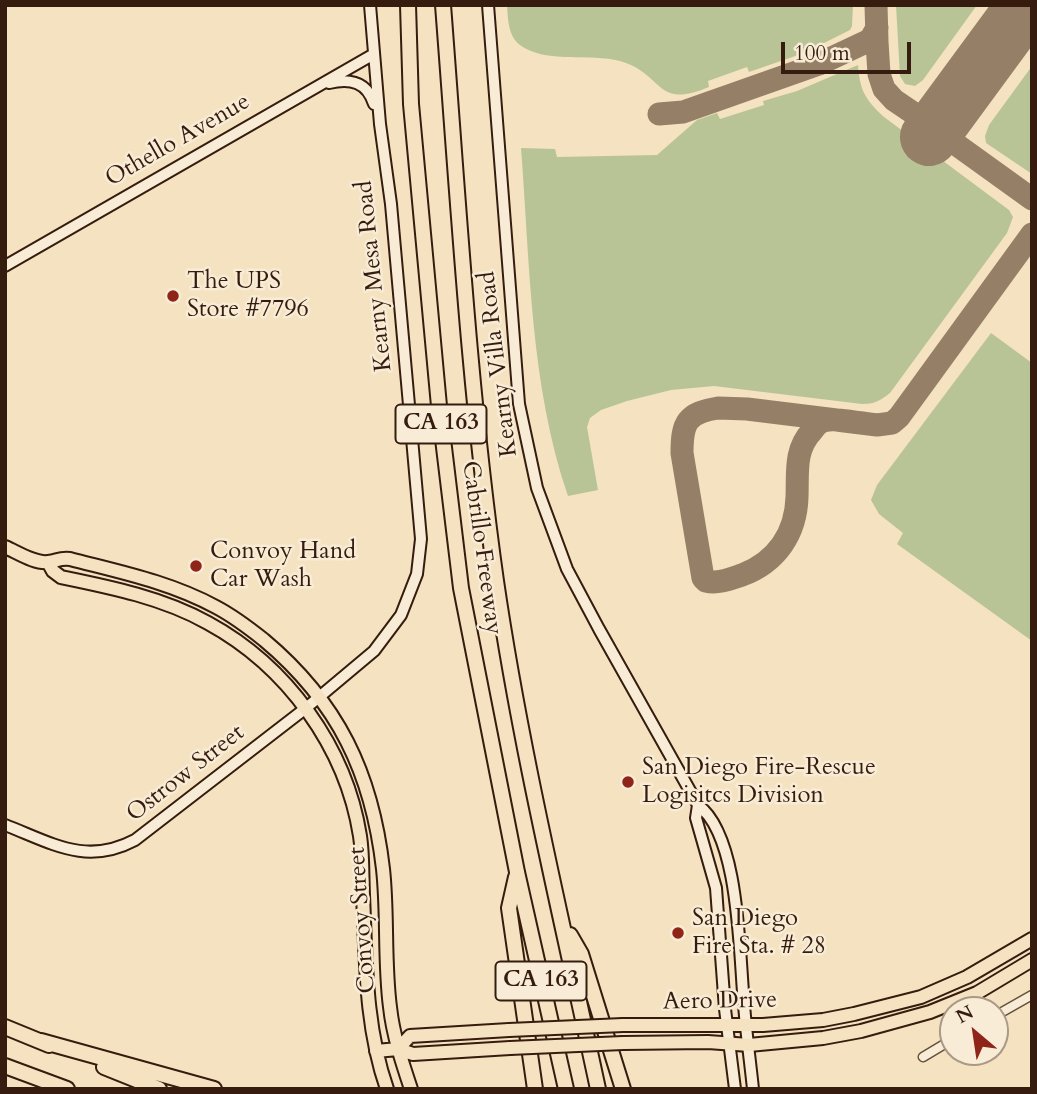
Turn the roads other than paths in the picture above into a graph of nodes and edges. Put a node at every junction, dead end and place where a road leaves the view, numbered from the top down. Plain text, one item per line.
1 (370, 5) edge
2 (408, 5) edge
3 (443, 5) edge
4 (488, 5) edge
5 (374, 54) junction
6 (307, 91) junction
7 (380, 124) junction
8 (5, 265) edge
9 (5, 547) edge
10 (48, 562) junction
11 (320, 697) junction
12 (306, 708) junction
13 (698, 805) junction
14 (5, 825) edge
15 (517, 872) junction
16 (563, 924) junction
17 (1032, 939) edge
18 (1018, 947) junction
19 (1031, 963) edge
20 (1032, 995) edge
21 (1009, 1008) edge
22 (727, 1025) junction
23 (746, 1025) junction
24 (5, 1027) edge
25 (41, 1041) junction
26 (729, 1044) junction
27 (749, 1045) junction
28 (939, 1047) edge
29 (398, 1049) junction
30 (376, 1051) junction
31 (923, 1057) dead end
32 (5, 1067) edge
33 (50, 1089) edge
34 (66, 1089) edge
35 (159, 1089) edge
36 (214, 1089) edge
37 (387, 1089) edge
38 (411, 1089) edge
39 (535, 1089) edge
40 (566, 1089) edge
41 (598, 1089) edge
42 (623, 1089) edge
43 (735, 1089) edge
44 (753, 1089) edge

1 - 5 main road, Kearny Mesa Road
2 - 15 highway, Cabrillo Freeway / CA 163
3 - 16 highway, Cabrillo Freeway / CA 163
4 - 13 main road, Kearny Villa Road
5 - 6 main road, Othello Avenue
5 - 7 main road, Kearny Mesa Road
6 - 7 main road
6 - 8 main road, Othello Avenue
7 - 11 main road, Kearny Mesa Road
9 - 10 main road, Convoy Street
10 - 11 main road, Convoy Street
10 - 12 main road, Convoy Street
11 - 12 main road, Kearny Mesa Road
11 - 29 main road, Convoy Street
12 - 14 main road, Ostrow Street
12 - 30 main road, Convoy Street
13 - 22 main road, Kearny Villa Road
13 - 23 main road, Kearny Villa Road
15 - 39 highway
15 - 40 highway, Cabrillo Freeway / CA 163
16 - 41 highway, Cabrillo Freeway / CA 163
16 - 42 highway
17 - 18 main road, Aero Drive
18 - 19 street
18 - 23 main road, Aero Drive
19 - 27 main road, Aero Drive
20 - 21 street
22 - 23 main road, Aero Drive
22 - 26 main road, Kearny Villa Road
22 - 29 main road, Aero Drive, bridge
23 - 27 main road, Kearny Villa Road
24 - 25 highway
25 - 35 highway
25 - 36 highway
26 - 27 main road, Aero Drive
26 - 29 main road, Aero Drive, bridge
26 - 43 main road, Kearny Villa Road
27 - 44 main road, Kearny Villa Road
28 - 31 street
29 - 30 main road, Aero Drive
29 - 38 main road, Convoy Street
30 - 37 main road, Convoy Street
32 - 33 highway
32 - 34 highway

